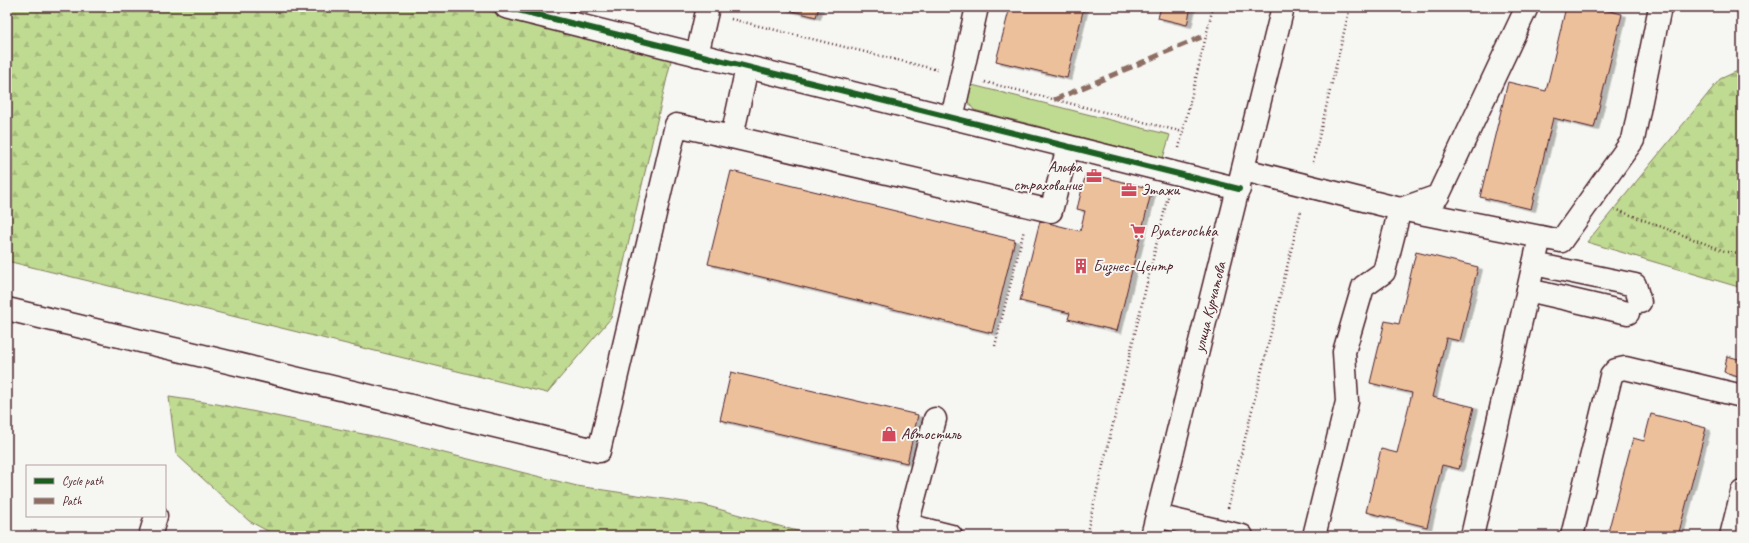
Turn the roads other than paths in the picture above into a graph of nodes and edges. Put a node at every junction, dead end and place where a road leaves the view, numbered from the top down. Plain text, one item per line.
1 (506, 7) edge
2 (977, 7) edge
3 (1283, 7) edge
4 (1527, 7) edge
5 (1660, 7) edge
6 (707, 10) edge
7 (697, 55) junction
8 (747, 67) junction
9 (952, 118) junction
10 (732, 137) junction
11 (1068, 147) junction
12 (1242, 180) junction
13 (1400, 209) junction
14 (1540, 237) junction
15 (1534, 264) junction
16 (1528, 290) junction
17 (7, 309) edge
18 (1742, 396) edge
19 (935, 419) dead end
20 (1742, 492) edge
21 (156, 517) edge
22 (1154, 526) edge
23 (150, 536) edge
24 (951, 536) edge
25 (1242, 536) edge
26 (1314, 536) edge
27 (1472, 536) edge
28 (1572, 536) edge
29 (1731, 536) edge

1 - 7 street
2 - 9 street
3 - 12 street, улица Курчатова
4 - 13 street
5 - 14 street
6 - 7 street
7 - 8 street
8 - 9 street
8 - 10 street
9 - 11 street
10 - 11 street
10 - 17 street
11 - 12 street
12 - 13 street
12 - 22 street, улица Курчатова
13 - 14 street
13 - 26 street
14 - 15 street
15 - 16 street
15 - 16 street
16 - 27 street
18 - 28 street
19 - 24 street
20 - 29 street
21 - 23 street
22 - 25 street

